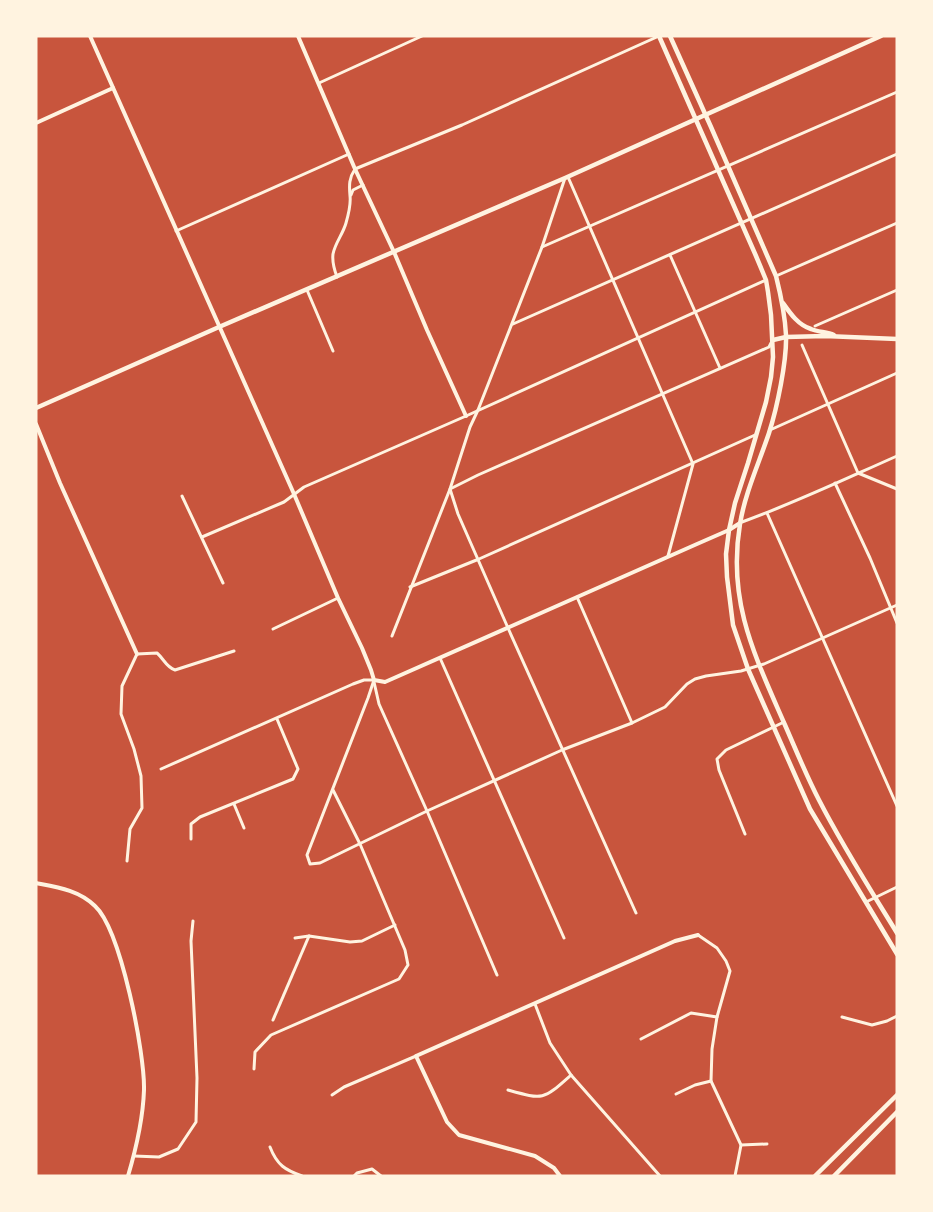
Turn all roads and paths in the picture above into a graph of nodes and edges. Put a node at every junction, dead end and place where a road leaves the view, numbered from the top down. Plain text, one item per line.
1 (90, 36) edge
2 (298, 36) edge
3 (422, 36) edge
4 (659, 36) edge
5 (670, 36) edge
6 (881, 36) edge
7 (319, 83) junction
8 (113, 88) junction
9 (897, 92) edge
10 (705, 115) junction
11 (694, 119) junction
12 (36, 123) edge
13 (349, 154) junction
14 (897, 154) edge
15 (729, 167) junction
16 (355, 169) junction
17 (718, 171) junction
18 (567, 178) junction
19 (363, 185) junction
20 (350, 196) junction
21 (752, 219) junction
22 (897, 223) edge
23 (741, 224) junction
24 (590, 226) junction
25 (176, 231) junction
26 (542, 247) junction
27 (394, 252) junction
28 (670, 255) junction
29 (776, 276) junction
30 (337, 277) junction
31 (614, 279) junction
32 (766, 280) junction
33 (306, 290) junction
34 (897, 290) edge
35 (782, 303) junction
36 (696, 312) junction
37 (512, 324) junction
38 (815, 326) dead end
39 (219, 327) junction
40 (840, 336) junction
41 (639, 337) junction
42 (786, 337) junction
43 (897, 339) edge
44 (773, 340) junction
45 (802, 345) dead end
46 (333, 351) dead end
47 (720, 368) junction
48 (897, 373) edge
49 (663, 393) junction
50 (828, 403) junction
51 (36, 408) edge
52 (478, 410) junction
53 (466, 416) junction
54 (36, 424) edge
55 (470, 427) junction
56 (770, 430) junction
57 (757, 434) junction
58 (897, 456) edge
59 (693, 464) junction
60 (858, 473) junction
61 (835, 483) junction
62 (450, 489) junction
63 (897, 489) edge
64 (294, 494) junction
65 (182, 496) dead end
66 (767, 513) junction
67 (740, 523) junction
68 (729, 530) junction
69 (202, 537) junction
70 (668, 557) junction
71 (479, 559) junction
72 (223, 583) dead end
73 (411, 587) junction
74 (577, 597) junction
75 (338, 598) junction
76 (897, 605) edge
77 (891, 608) junction
78 (897, 622) edge
79 (508, 628) junction
80 (273, 629) dead end
81 (392, 636) dead end
82 (822, 639) junction
83 (234, 651) dead end
84 (137, 654) junction
85 (440, 658) junction
86 (759, 665) junction
87 (748, 669) junction
88 (374, 680) junction
89 (277, 718) junction
90 (784, 722) junction
91 (632, 723) junction
92 (774, 727) junction
93 (562, 750) junction
94 (160, 770) dead end
95 (494, 781) junction
96 (333, 790) junction
97 (234, 804) junction
98 (897, 806) edge
99 (427, 811) junction
100 (244, 828) dead end
101 (746, 834) dead end
102 (191, 839) dead end
103 (360, 844) junction
104 (127, 861) dead end
105 (36, 883) edge
106 (897, 887) edge
107 (876, 897) junction
108 (866, 902) junction
109 (636, 913) dead end
110 (193, 921) dead end
111 (395, 925) junction
112 (897, 933) edge
113 (698, 935) joint
114 (309, 936) junction
115 (295, 938) dead end
116 (564, 938) dead end
117 (897, 954) edge
118 (497, 975) dead end
119 (535, 1004) junction
120 (897, 1016) edge
121 (717, 1017) junction
122 (842, 1017) dead end
123 (273, 1020) dead end
124 (641, 1039) dead end
125 (416, 1056) junction
126 (254, 1069) dead end
127 (571, 1075) junction
128 (711, 1081) junction
129 (508, 1090) dead end
130 (676, 1094) dead end
131 (332, 1095) dead end
132 (897, 1095) edge
133 (897, 1112) edge
134 (767, 1144) dead end
135 (741, 1145) junction
136 (270, 1147) dead end
137 (134, 1156) junction
138 (128, 1176) edge
139 (302, 1176) edge
140 (354, 1176) edge
141 (381, 1176) edge
142 (560, 1176) edge
143 (660, 1176) edge
144 (735, 1176) edge
145 (815, 1176) edge
146 (834, 1176) edge

1 - 8 street
2 - 7 street
3 - 7 street
4 - 11 main road
4 - 16 street
5 - 10 main road
6 - 10 main road
7 - 13 street
8 - 12 street
8 - 25 street
9 - 15 street
10 - 11 main road
10 - 15 main road
11 - 17 main road
11 - 18 main road
13 - 16 street
13 - 25 street
14 - 21 street
15 - 17 street
15 - 21 main road
16 - 19 street
16 - 20 street
17 - 23 main road
17 - 24 street
18 - 24 street
18 - 26 street
18 - 27 main road
19 - 20 street
19 - 27 street
20 - 30 street
21 - 23 street
21 - 29 main road
22 - 29 street
23 - 28 street
23 - 32 main road
24 - 26 street
24 - 31 street
25 - 39 street
26 - 37 street
27 - 30 main road
27 - 53 street
28 - 31 street
28 - 36 street
29 - 35 main road
30 - 33 main road
31 - 37 street
31 - 41 street
32 - 36 street
32 - 44 main road
33 - 39 main road
33 - 46 street
34 - 38 street
35 - 40 main road
35 - 42 main road
36 - 41 street
36 - 47 street
37 - 52 street
39 - 51 main road
39 - 64 street
40 - 42 main road
40 - 43 main road
41 - 49 street
41 - 52 street
42 - 44 main road
42 - 56 main road
44 - 47 street
44 - 57 main road
45 - 50 street
47 - 49 street
48 - 50 street
49 - 59 street
49 - 62 street
50 - 56 street
50 - 60 street
52 - 53 street
52 - 55 street
53 - 55 street
53 - 64 street
54 - 84 street
55 - 62 street
56 - 67 main road
57 - 59 street
57 - 68 main road
58 - 60 street
59 - 70 street
59 - 71 street
60 - 61 street
60 - 63 street
61 - 66 street
61 - 77 street
62 - 71 street
62 - 73 street
64 - 69 street
64 - 75 street
65 - 69 street
66 - 67 street
66 - 82 street
67 - 68 street
67 - 86 main road
68 - 70 street
68 - 87 main road
69 - 72 street
70 - 74 street
71 - 73 street
71 - 79 street
73 - 81 street
74 - 79 street
74 - 91 street
75 - 80 street
75 - 88 street
76 - 77 street
77 - 78 street
77 - 82 street
79 - 85 street
79 - 93 street
82 - 86 street
82 - 98 street
83 - 84 street
84 - 104 street
85 - 88 street
85 - 95 street
86 - 87 street
86 - 90 main road
87 - 91 street
87 - 92 main road
88 - 89 street
88 - 96 street
88 - 99 street
89 - 94 street
89 - 97 street
90 - 92 street
90 - 107 main road
91 - 93 street
92 - 101 street
92 - 108 main road
93 - 95 street
93 - 109 street
95 - 99 street
95 - 116 street
96 - 103 street
96 - 103 street
97 - 100 street
97 - 102 street
99 - 103 street
99 - 118 street
103 - 111 street
105 - 137 street
106 - 107 street
107 - 108 street
107 - 112 main road
108 - 117 main road
110 - 137 street
111 - 114 street
111 - 126 street
113 - 119 street
113 - 121 street
114 - 115 street
114 - 123 street
119 - 125 street
119 - 127 street
120 - 122 street
121 - 124 street
121 - 128 street
125 - 131 street
125 - 142 street
127 - 129 street
127 - 143 street
128 - 130 street
128 - 135 street
132 - 145 main road
133 - 146 main road
134 - 135 street
135 - 144 street
136 - 139 street
137 - 138 street
140 - 141 street

